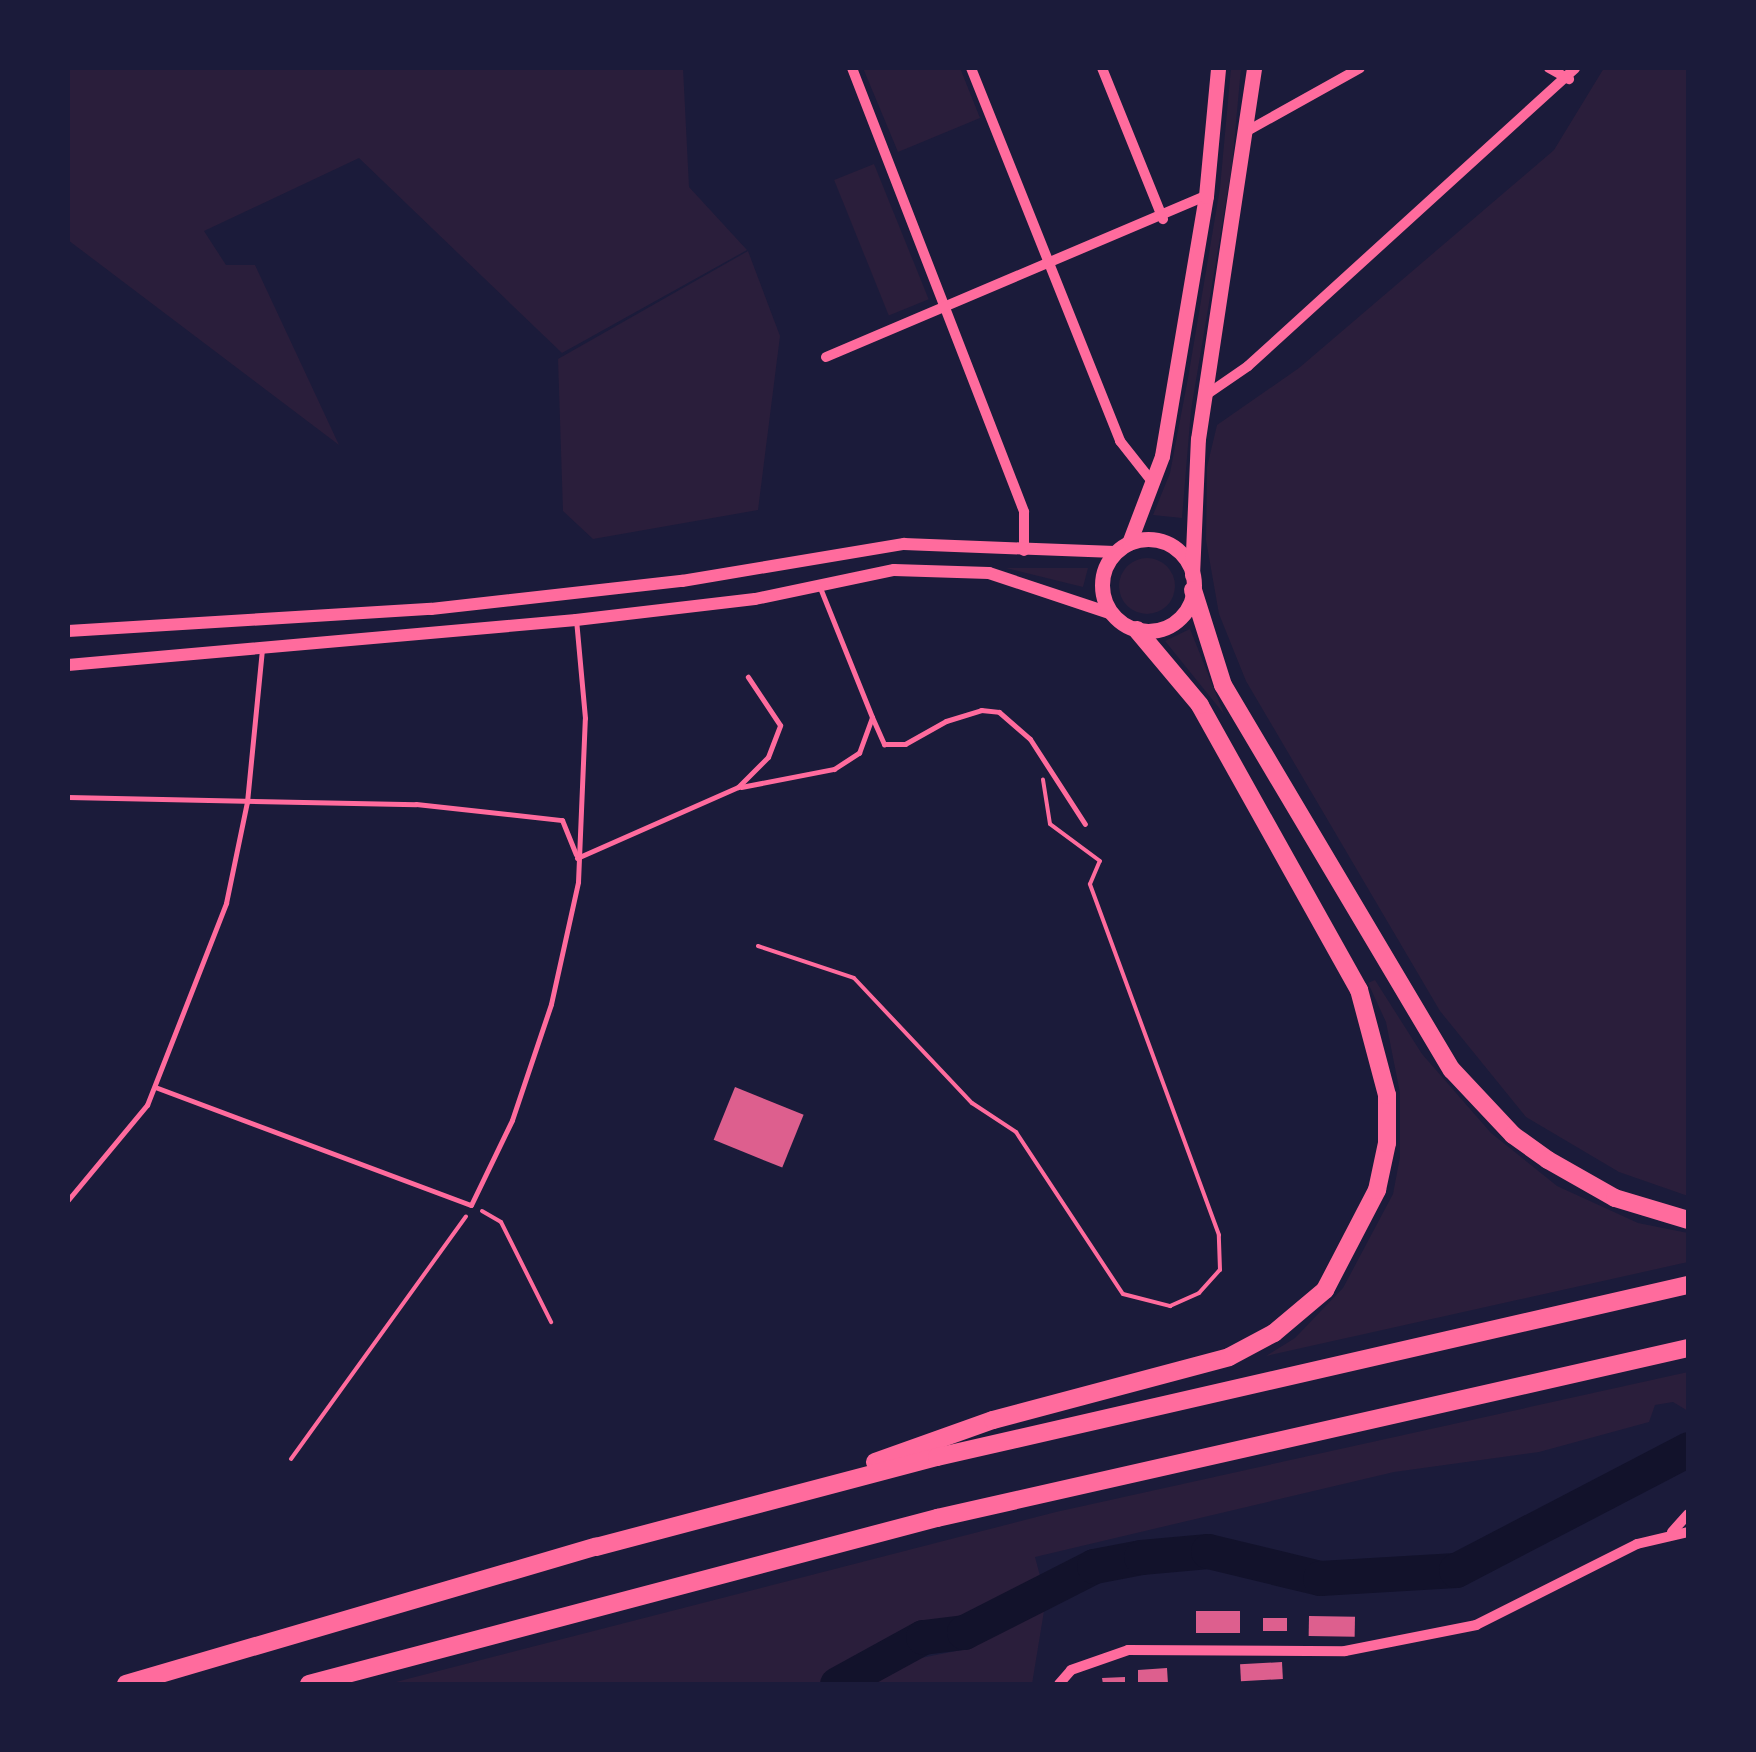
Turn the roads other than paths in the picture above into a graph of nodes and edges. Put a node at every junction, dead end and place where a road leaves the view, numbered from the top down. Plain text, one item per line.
1 (852, 68) edge
2 (971, 68) edge
3 (1102, 68) edge
4 (1218, 68) edge
5 (1254, 68) edge
6 (1360, 68) edge
7 (1549, 68) edge
8 (1575, 68) edge
9 (1568, 79) junction
10 (1249, 130) junction
11 (1206, 196) junction
12 (1163, 220) junction
13 (1050, 266) junction
14 (946, 308) junction
15 (826, 357) dead end
16 (1206, 395) junction
17 (1154, 484) junction
18 (1122, 547) junction
19 (1024, 551) junction
20 (818, 583) junction
21 (1193, 583) junction
22 (1112, 614) junction
23 (576, 620) junction
24 (1138, 630) junction
25 (68, 631) edge
26 (262, 650) junction
27 (68, 666) edge
28 (748, 678) dead end
29 (872, 717) junction
30 (738, 788) junction
31 (68, 797) edge
32 (247, 802) junction
33 (1086, 824) dead end
34 (577, 858) junction
35 (154, 1087) junction
36 (68, 1200) edge
37 (1688, 1220) edge
38 (1688, 1285) edge
39 (1688, 1348) edge
40 (759, 1504) junction
41 (1688, 1514) edge
42 (1672, 1532) junction
43 (1688, 1532) edge
44 (126, 1684) edge
45 (309, 1684) edge
46 (1059, 1684) edge

1 - 14 street
2 - 13 street
3 - 12 street
4 - 11 main road
5 - 10 main road
6 - 10 street
7 - 9 street
8 - 9 street
9 - 16 street
10 - 16 main road
11 - 12 street
11 - 17 main road
12 - 13 street
13 - 14 street
13 - 17 street
14 - 15 street
14 - 19 street
16 - 21 main road
17 - 18 main road
18 - 19 street
18 - 21 main road
18 - 22 main road
19 - 25 street
20 - 22 street
20 - 23 street
20 - 29 lane
21 - 24 main road
21 - 37 highway
22 - 24 main road
23 - 26 street
23 - 34 lane
24 - 40 highway
26 - 27 street
26 - 32 lane
28 - 30 lane
29 - 30 lane
29 - 33 lane
30 - 34 lane
31 - 32 lane
32 - 34 lane
32 - 35 lane
34 - 35 lane
35 - 36 lane
38 - 40 highway
39 - 45 highway
40 - 44 highway
41 - 42 street
42 - 43 street
42 - 46 street

